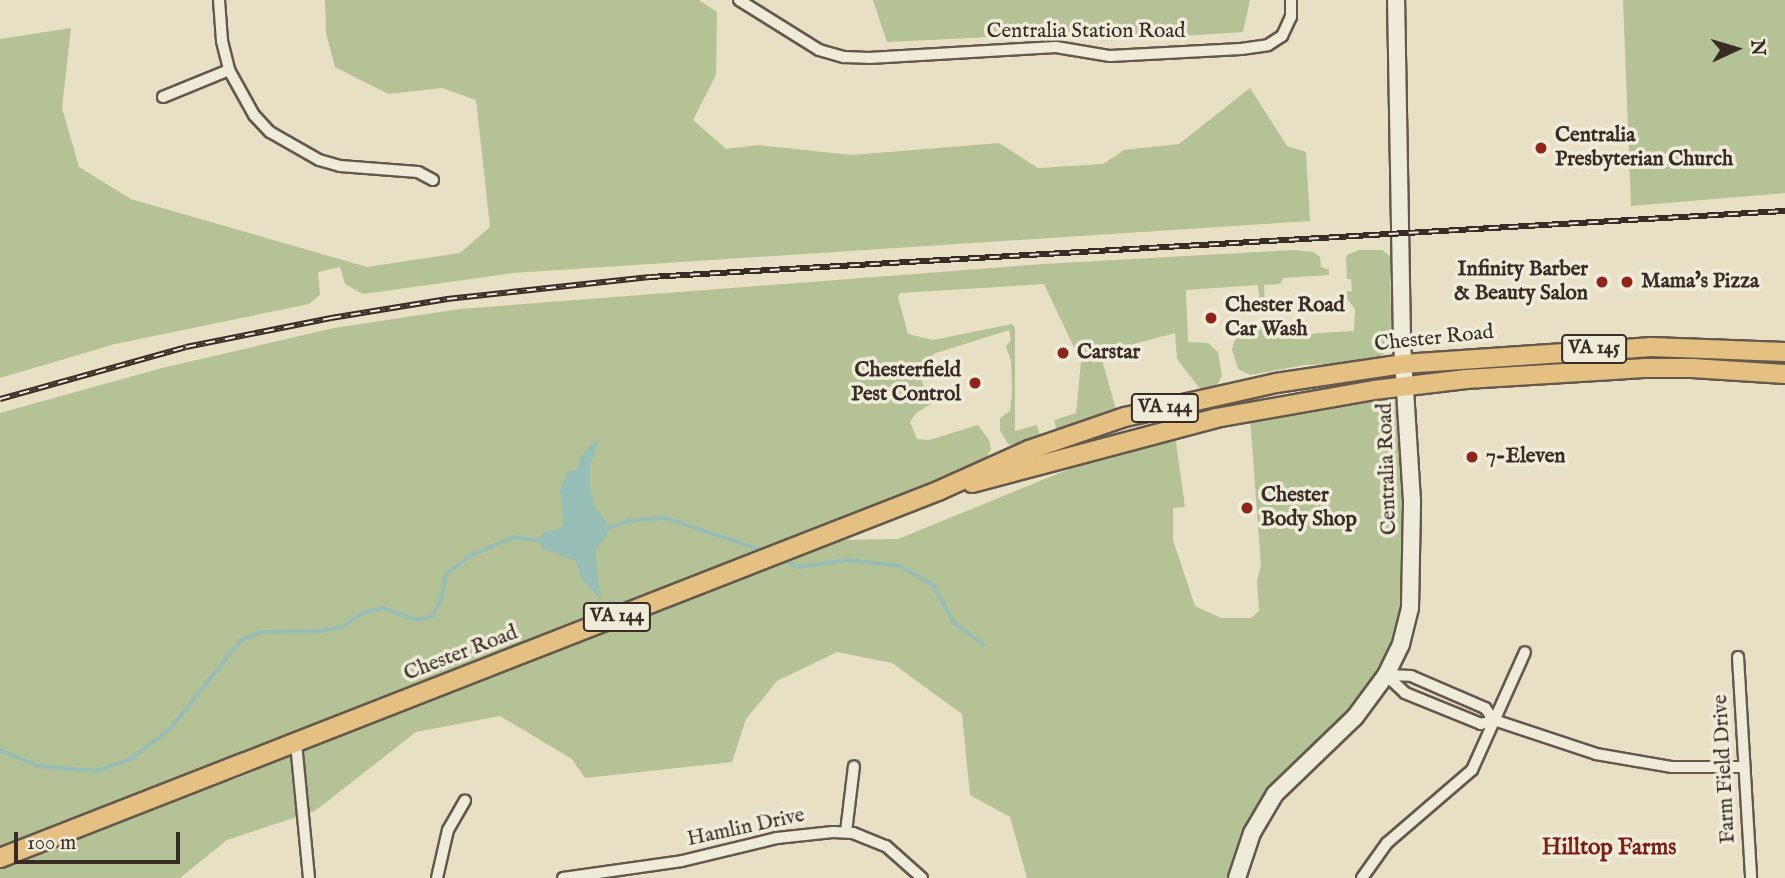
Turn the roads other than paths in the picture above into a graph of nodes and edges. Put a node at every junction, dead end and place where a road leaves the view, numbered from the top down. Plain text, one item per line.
1 (219, 0) edge
2 (740, 0) edge
3 (1291, 0) edge
4 (1396, 0) edge
5 (229, 70) junction
6 (163, 97) dead end
7 (433, 180) dead end
8 (1785, 352) edge
9 (1403, 364) junction
10 (1785, 374) edge
11 (1405, 386) junction
12 (938, 491) junction
13 (1525, 652) dead end
14 (1738, 657) dead end
15 (1386, 675) junction
16 (1494, 720) junction
17 (296, 743) junction
18 (854, 766) dead end
19 (1744, 767) junction
20 (465, 801) dead end
21 (846, 832) junction
22 (0, 858) edge
23 (585, 876) edge
24 (309, 878) edge
25 (436, 878) edge
26 (564, 878) edge
27 (922, 878) edge
28 (1237, 878) edge
29 (1362, 878) edge
30 (1751, 878) edge

1 - 5 street
2 - 3 street, Centralia Station Road
4 - 9 street, Centralia Road
5 - 6 street
5 - 7 street
8 - 9 main road, Chester Road / VA 145
9 - 11 street, Centralia Road
9 - 12 main road, Chester Road / VA 144
10 - 11 main road, Chester Road / VA 145
11 - 12 main road, Chester Road / VA 144
11 - 15 street, Centralia Road
12 - 17 main road, Chester Road / VA 144
13 - 16 street
14 - 19 street, Farm Field Drive
15 - 16 street
15 - 16 street
15 - 28 street, Centralia Road
16 - 19 street
16 - 29 street
17 - 22 main road, Chester Road / VA 144
17 - 24 street
18 - 21 street
19 - 30 street, Farm Field Drive
20 - 25 street
21 - 23 street, Hamlin Drive
21 - 27 street, Hamlin Drive
23 - 26 street, Hamlin Drive

